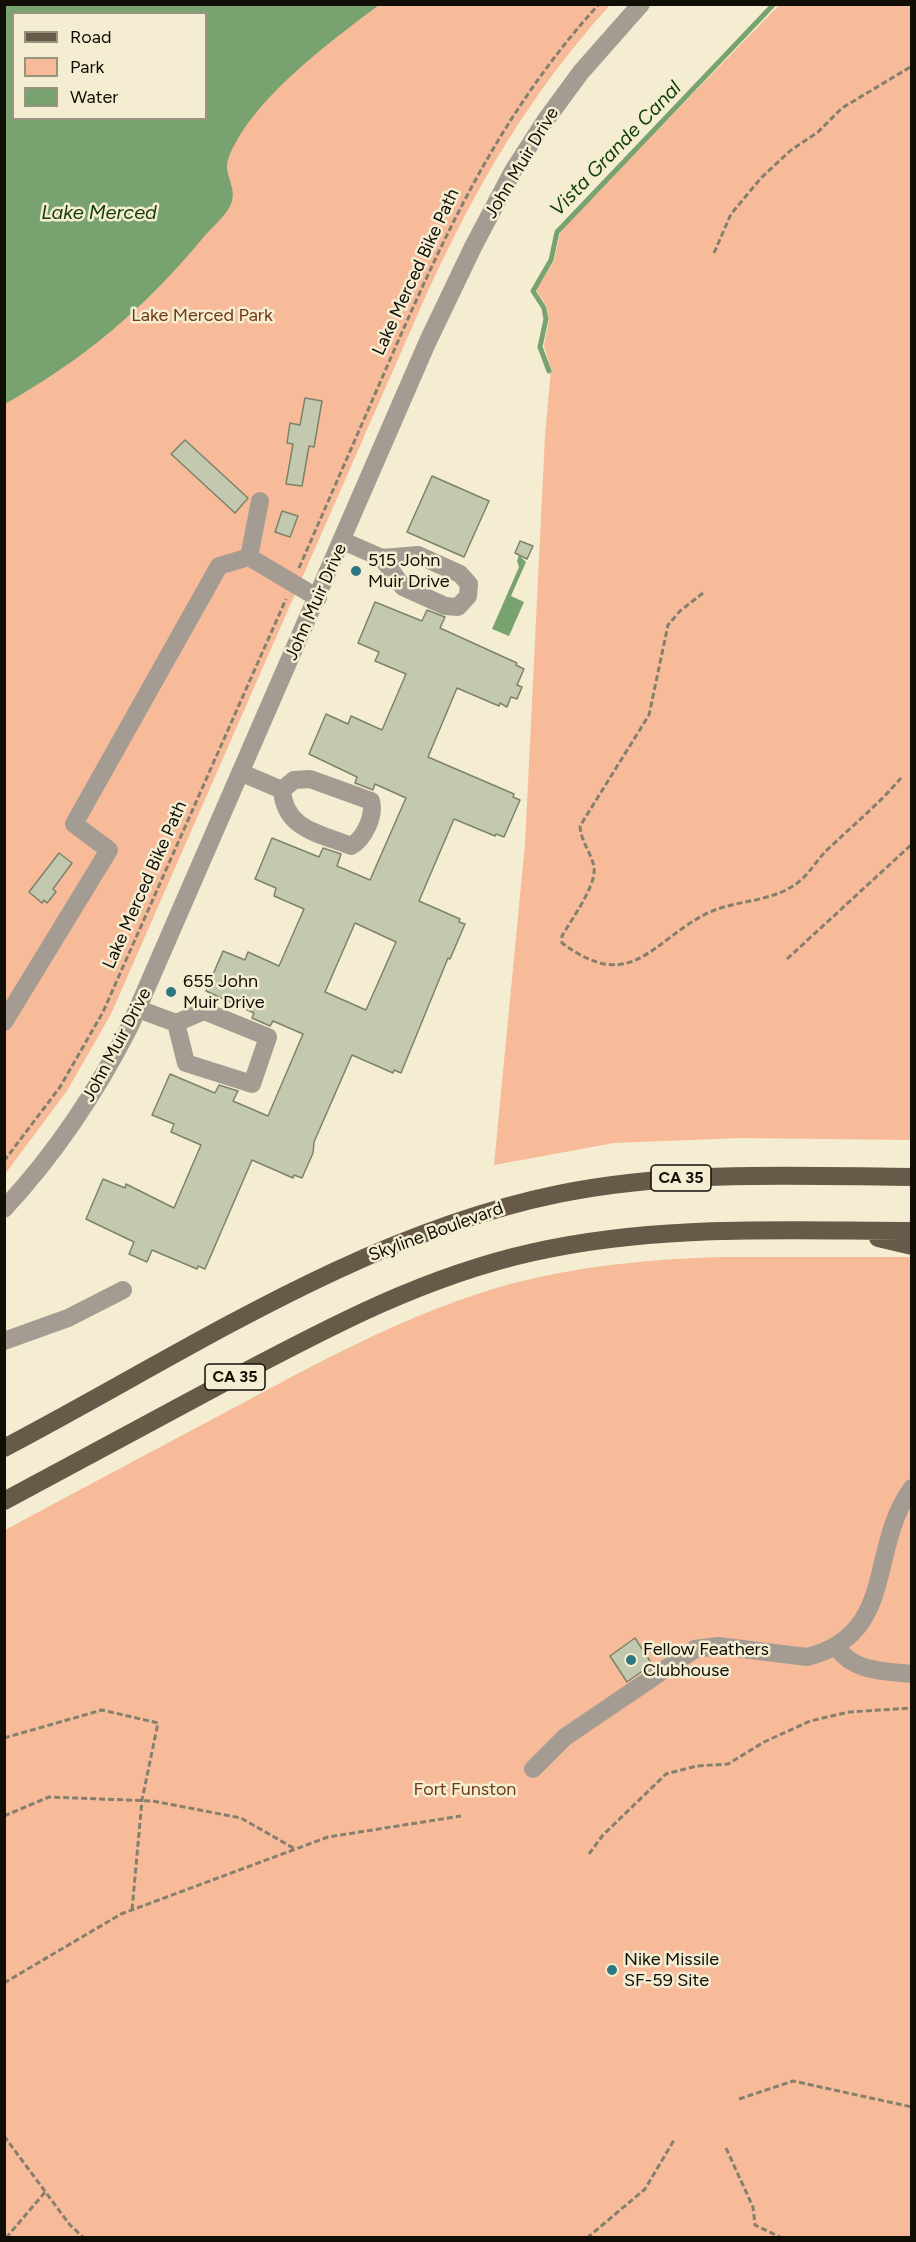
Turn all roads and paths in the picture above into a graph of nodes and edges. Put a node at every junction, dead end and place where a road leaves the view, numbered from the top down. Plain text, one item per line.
1 (599, 4) edge
2 (641, 4) edge
3 (912, 66) edge
4 (714, 253) dead end
5 (261, 501) dead end
6 (343, 542) junction
7 (249, 557) junction
8 (382, 558) dead end
9 (296, 575) dead end
10 (703, 593) dead end
11 (318, 598) junction
12 (283, 605) dead end
13 (242, 773) junction
14 (901, 778) dead end
15 (282, 790) junction
16 (912, 844) edge
17 (788, 959) dead end
18 (138, 1009) junction
19 (4, 1022) edge
20 (176, 1023) junction
21 (4, 1161) edge
22 (912, 1177) edge
23 (4, 1209) edge
24 (856, 1231) junction
25 (912, 1231) edge
26 (912, 1246) edge
27 (123, 1290) dead end
28 (4, 1341) edge
29 (4, 1448) edge
30 (912, 1488) edge
31 (4, 1501) edge
32 (836, 1647) junction
33 (912, 1674) edge
34 (912, 1708) edge
35 (4, 1738) edge
36 (533, 1769) dead end
37 (142, 1800) junction
38 (4, 1816) edge
39 (461, 1816) dead end
40 (295, 1850) junction
41 (589, 1854) dead end
42 (132, 1910) junction
43 (4, 1983) edge
44 (739, 2099) dead end
45 (912, 2107) edge
46 (4, 2136) edge
47 (674, 2140) dead end
48 (726, 2148) dead end
49 (46, 2191) junction
50 (6, 2238) edge
51 (84, 2238) edge
52 (587, 2238) edge
53 (782, 2238) edge

1 - 9 path, Lake Merced Bike Path
2 - 6 street, John Muir Drive
3 - 4 path
5 - 7 street
6 - 8 street
6 - 11 street, John Muir Drive
7 - 11 street
7 - 19 street
10 - 14 path
11 - 13 street, John Muir Drive
12 - 21 path, Lake Merced Bike Path
13 - 15 street
13 - 18 street, John Muir Drive
15 - 15 street
16 - 17 path
18 - 20 street
18 - 23 street, John Muir Drive
20 - 20 street
22 - 29 main road, Skyline Boulevard / CA 35
24 - 25 main road, CA 35
24 - 26 main road
24 - 31 main road, CA 35
27 - 28 street
30 - 32 street
32 - 33 street
32 - 36 street
34 - 41 path
35 - 37 path
37 - 38 path
37 - 40 path
37 - 42 path
39 - 40 path
40 - 42 path
42 - 43 path
44 - 45 path
46 - 49 path
47 - 52 path
48 - 53 path
49 - 50 path
49 - 51 path

